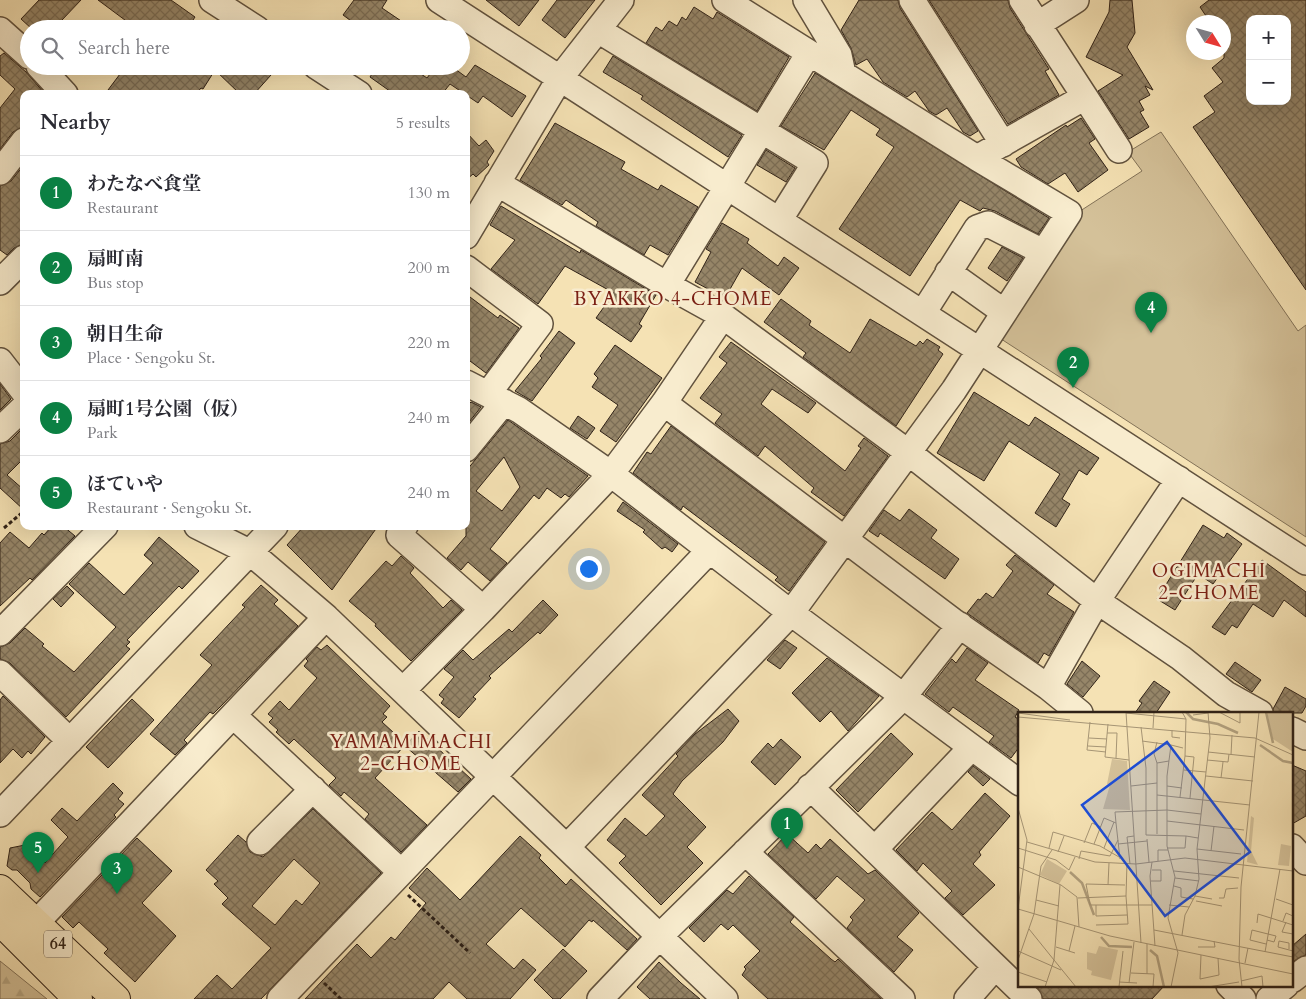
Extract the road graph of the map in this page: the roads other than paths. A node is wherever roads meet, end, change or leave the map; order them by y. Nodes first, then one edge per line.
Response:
1 (212, 0) edge
2 (439, 0) edge
3 (725, 0) edge
4 (806, 0) edge
5 (912, 0) edge
6 (1022, 0) edge
7 (1076, 0) edge
8 (614, 2) edge
9 (243, 20) edge
10 (1037, 25) junction
11 (0, 30) edge
12 (598, 30) junction
13 (20, 48) edge
14 (809, 53) junction
15 (843, 74) junction
16 (47, 75) edge
17 (328, 75) edge
18 (560, 78) junction
19 (59, 90) edge
20 (348, 90) edge
21 (1085, 96) junction
22 (763, 130) junction
23 (1003, 144) junction
24 (20, 146) edge
25 (1119, 150) dead end
26 (977, 158) junction
27 (0, 172) edge
28 (497, 183) junction
29 (728, 186) junction
30 (474, 205) edge
31 (780, 219) junction
32 (470, 220) edge
33 (1043, 252) junction
34 (20, 262) edge
35 (470, 271) edge
36 (948, 272) junction
37 (0, 282) edge
38 (667, 285) junction
39 (1004, 312) junction
40 (923, 313) junction
41 (723, 316) junction
42 (980, 350) junction
43 (0, 361) edge
44 (20, 387) edge
45 (486, 393) edge
46 (664, 403) junction
47 (20, 412) edge
48 (0, 430) edge
49 (470, 438) edge
50 (909, 453) junction
51 (611, 474) junction
52 (1180, 479) junction
53 (101, 530) edge
54 (205, 530) edge
55 (271, 530) edge
56 (402, 530) edge
57 (847, 540) junction
58 (709, 551) junction
59 (251, 553) junction
60 (1306, 562) edge
61 (1098, 600) junction
62 (483, 609) junction
63 (791, 613) junction
64 (326, 617) junction
65 (960, 625) junction
66 (0, 633) edge
67 (0, 673) edge
68 (1048, 687) junction
69 (403, 690) junction
70 (904, 696) junction
71 (1079, 712) edge
72 (1258, 712) edge
73 (234, 716) junction
74 (1294, 731) edge
75 (1306, 737) edge
76 (70, 741) junction
77 (971, 748) junction
78 (492, 775) junction
79 (1018, 782) edge
80 (810, 788) junction
81 (312, 789) junction
82 (0, 814) edge
83 (260, 842) dead end
84 (567, 846) junction
85 (875, 849) junction
86 (1294, 849) edge
87 (746, 852) junction
88 (1306, 862) edge
89 (397, 877) junction
90 (0, 889) edge
91 (0, 921) edge
92 (36, 923) junction
93 (659, 937) junction
94 (995, 968) junction
95 (1306, 969) edge
96 (1294, 978) edge
97 (1230, 986) edge
98 (1285, 986) edge
99 (78, 999) edge
100 (116, 999) edge
101 (280, 999) edge
102 (600, 999) edge
103 (725, 999) edge
104 (902, 999) edge
105 (967, 999) edge
106 (1029, 999) edge
107 (1243, 999) edge
108 (1270, 999) edge

1 - 9 street
2 - 18 street
3 - 14 street
4 - 15 street
5 - 23 street
6 - 10 street
7 - 10 street
8 - 12 street
10 - 21 street
11 - 13 street
12 - 18 street
12 - 22 street
14 - 15 street
14 - 22 street
15 - 26 street
16 - 19 street
17 - 20 street
18 - 28 street
18 - 29 street
21 - 23 street
21 - 25 street
22 - 29 street
22 - 31 street
23 - 26 street
24 - 27 street
26 - 33 street
28 - 30 street
28 - 38 street
29 - 31 street
29 - 38 street
30 - 32 street
31 - 40 street
33 - 36 street
33 - 39 street
34 - 37 street
35 - 45 street
36 - 39 street
36 - 40 street
38 - 41 street
39 - 42 street
40 - 42 street
41 - 46 street
41 - 50 street
42 - 50 street
42 - 52 street
43 - 44 street
45 - 49 street
45 - 51 street
46 - 51 street
46 - 57 street
47 - 48 street
50 - 57 street
50 - 61 street
51 - 58 street
51 - 62 street
52 - 60 street
52 - 61 street
53 - 66 street
54 - 59 street
55 - 59 street
56 - 62 street
57 - 63 street
57 - 65 street
58 - 63 street
58 - 78 street
59 - 64 street
59 - 76 street
61 - 68 street
61 - 72 street
62 - 69 street
63 - 70 street
63 - 84 street
64 - 69 street
64 - 73 street
65 - 68 street
65 - 70 street
67 - 76 street
68 - 71 street
69 - 78 street
70 - 77 street
70 - 80 street
73 - 81 street
73 - 92 street
74 - 75 street
76 - 82 street
77 - 79 street
77 - 85 street
78 - 84 street
78 - 89 street
80 - 85 street
80 - 87 street
81 - 83 street
81 - 89 street
84 - 93 street
85 - 94 street
86 - 88 street
87 - 93 street
87 - 104 street
89 - 101 street
90 - 92 main road, 64
91 - 99 main road, 64
92 - 100 main road, 64
93 - 102 street
93 - 103 street
94 - 105 street
94 - 106 street
95 - 96 street
97 - 107 street
98 - 108 street

